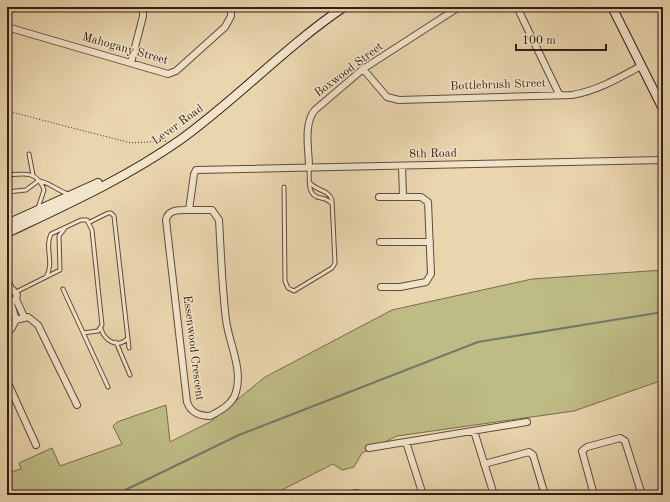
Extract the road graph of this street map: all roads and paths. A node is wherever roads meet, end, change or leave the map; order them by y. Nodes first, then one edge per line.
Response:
1 (143, 7) edge
2 (231, 7) edge
3 (338, 7) edge
4 (344, 7) edge
5 (459, 7) edge
6 (517, 7) edge
7 (612, 7) edge
8 (7, 27) edge
9 (131, 63) junction
10 (641, 66) junction
11 (363, 69) junction
12 (559, 94) junction
13 (663, 109) edge
14 (7, 111) edge
15 (175, 140) junction
16 (29, 154) dead end
17 (663, 160) edge
18 (402, 166) junction
19 (309, 167) junction
20 (7, 175) edge
21 (34, 175) junction
22 (38, 181) junction
23 (310, 183) junction
24 (284, 187) dead end
25 (7, 192) edge
26 (72, 194) junction
27 (403, 196) junction
28 (379, 197) dead end
29 (332, 204) junction
30 (37, 210) junction
31 (189, 210) junction
32 (90, 222) junction
33 (7, 224) edge
34 (67, 227) junction
35 (7, 233) edge
36 (380, 242) dead end
37 (430, 242) junction
38 (46, 276) junction
39 (7, 279) edge
40 (381, 287) dead end
41 (63, 289) dead end
42 (10, 294) edge
43 (24, 317) junction
44 (16, 320) junction
45 (101, 330) junction
46 (7, 331) edge
47 (83, 333) junction
48 (129, 337) junction
49 (116, 342) junction
50 (129, 348) dead end
51 (130, 375) dead end
52 (7, 381) edge
53 (108, 387) dead end
54 (77, 405) dead end
55 (527, 422) dead end
56 (474, 431) junction
57 (406, 442) junction
58 (36, 445) dead end
59 (369, 448) dead end
60 (484, 464) junction
61 (348, 495) edge
62 (361, 495) edge
63 (423, 495) edge
64 (494, 495) edge
65 (545, 495) edge
66 (594, 495) edge
67 (642, 495) edge

1 - 9 street
2 - 9 street, Mahogany Street
3 - 15 main road, Lever Road
4 - 35 main road, Lever Road
5 - 11 street, Boxwood Street
6 - 12 street
7 - 10 main road
8 - 9 street, Mahogany Street
10 - 12 street, Bottlebrush Street
10 - 13 main road
11 - 12 street, Bottlebrush Street
11 - 19 street, Boxwood Street
14 - 15 path
15 - 26 main road, Lever Road
16 - 21 lane
17 - 18 street, 8th Road
18 - 19 street, 8th Road
18 - 27 street
19 - 23 lane, Boxwood Street
19 - 31 street, 8th Road
20 - 21 lane
21 - 22 lane
22 - 25 lane
22 - 26 lane
22 - 30 lane
23 - 29 lane
23 - 29 lane, Boxwood Street
24 - 29 lane
26 - 30 main road, Lever Road
27 - 28 street
27 - 37 street
30 - 33 main road, Lever Road
31 - 31 street, Essenwood Crescent
32 - 34 lane
32 - 45 lane
32 - 48 lane
34 - 38 lane
34 - 38 lane
36 - 37 street
37 - 40 street
38 - 42 lane
39 - 42 street
41 - 47 lane
42 - 43 street
42 - 44 street
43 - 44 street
43 - 54 street
44 - 46 street
45 - 47 lane
45 - 49 lane
47 - 53 lane
48 - 49 lane
48 - 50 lane
49 - 51 lane
52 - 58 street
55 - 56 street
56 - 57 street
56 - 60 street
57 - 59 street
57 - 63 street
60 - 64 street
60 - 65 street
61 - 62 street
66 - 67 street

